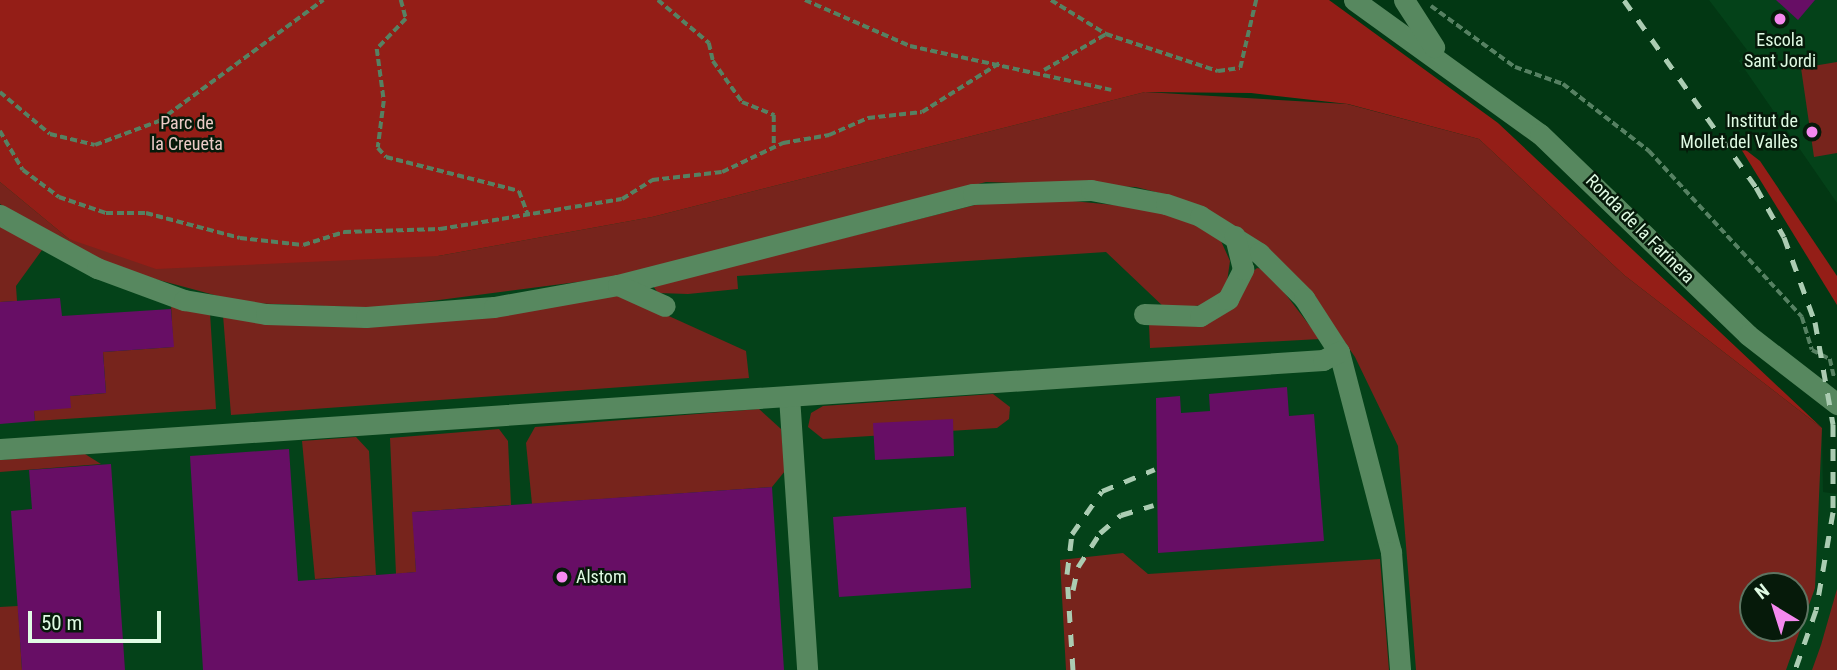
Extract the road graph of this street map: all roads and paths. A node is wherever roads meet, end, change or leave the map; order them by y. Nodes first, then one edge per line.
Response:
1 (323, 0) edge
2 (401, 0) edge
3 (658, 0) edge
4 (804, 0) edge
5 (1051, 0) edge
6 (1256, 0) edge
7 (1354, 0) edge
8 (1406, 3) edge
9 (1106, 34) junction
10 (1441, 58) junction
11 (1001, 62) junction
12 (1043, 71) junction
13 (1111, 90) dead end
14 (0, 92) edge
15 (0, 131) edge
16 (774, 147) junction
17 (0, 215) edge
18 (528, 215) junction
19 (1235, 236) junction
20 (618, 285) junction
21 (665, 306) dead end
22 (1144, 314) dead end
23 (1339, 352) junction
24 (1836, 395) edge
25 (789, 396) junction
26 (0, 449) edge
27 (807, 670) edge
28 (1400, 670) edge

1 - 14 path
2 - 18 path
3 - 16 path
4 - 11 path
5 - 9 path
6 - 9 path
7 - 10 street, Ronda de la Farinera
8 - 10 street, Ronda de la Farinera
8 - 24 path
9 - 12 path
10 - 24 street, Ronda de la Farinera
11 - 12 path
11 - 16 path
12 - 13 path
15 - 18 path
16 - 18 path
17 - 20 street
19 - 20 street
19 - 22 street
19 - 23 street
20 - 21 street
23 - 25 street
23 - 28 street
25 - 26 street
25 - 27 street

